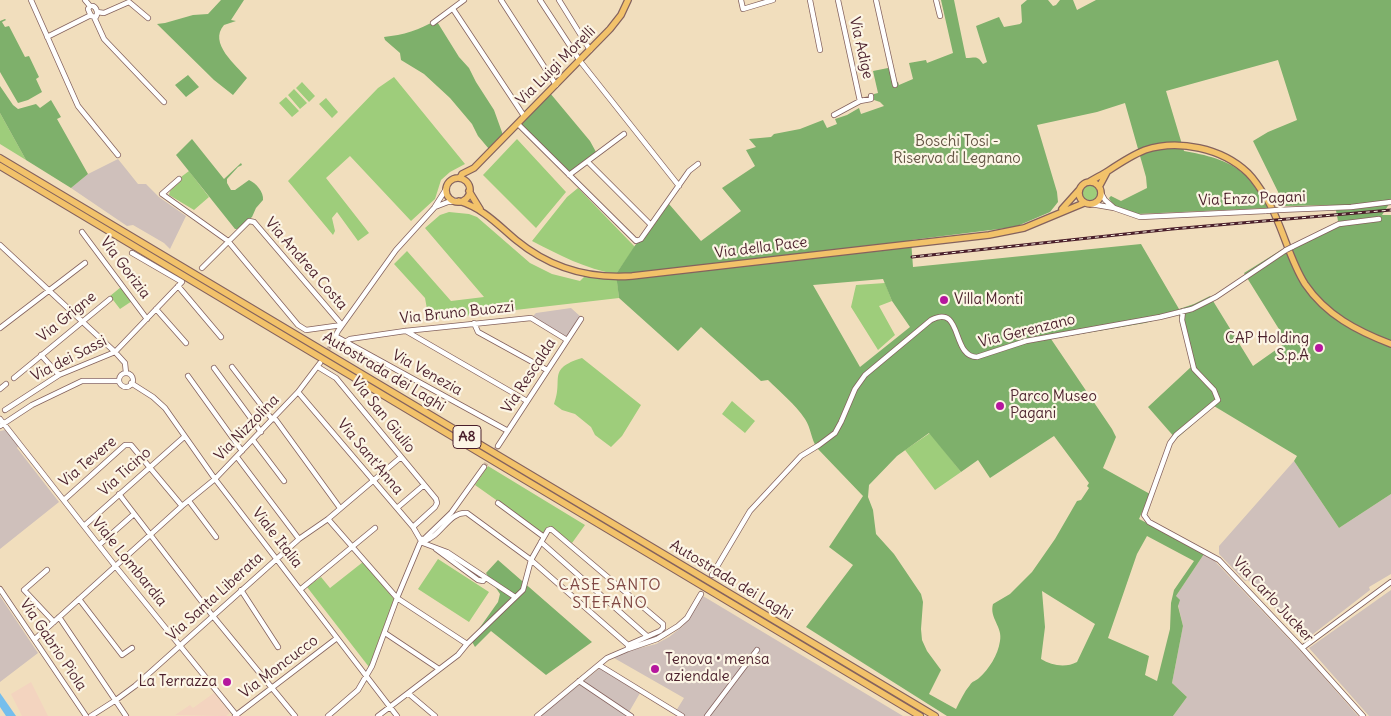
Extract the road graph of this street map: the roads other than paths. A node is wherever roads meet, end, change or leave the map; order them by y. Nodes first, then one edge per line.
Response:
1 (31, 0) edge
2 (85, 0) edge
3 (464, 0) edge
4 (501, 0) edge
5 (540, 0) edge
6 (559, 0) edge
7 (628, 0) edge
8 (741, 0) edge
9 (773, 0) edge
10 (810, 0) edge
11 (838, 0) edge
12 (876, 0) edge
13 (936, 0) edge
14 (90, 6) junction
15 (453, 9) junction
16 (97, 12) junction
17 (92, 16) junction
18 (940, 16) dead end
19 (148, 18) dead end
20 (433, 23) dead end
21 (47, 37) junction
22 (590, 50) junction
23 (820, 50) dead end
24 (580, 60) junction
25 (556, 84) junction
26 (895, 85) dead end
27 (871, 96) dead end
28 (164, 102) dead end
29 (860, 102) junction
30 (834, 115) dead end
31 (524, 116) junction
32 (518, 124) junction
33 (624, 134) dead end
34 (118, 155) dead end
35 (0, 158) edge
36 (588, 162) junction
37 (698, 164) dead end
38 (0, 166) edge
39 (474, 168) junction
40 (1107, 172) junction
41 (569, 175) junction
42 (460, 178) junction
43 (179, 180) dead end
44 (466, 182) junction
45 (1089, 182) junction
46 (679, 186) junction
47 (1099, 187) junction
48 (446, 188) junction
49 (1080, 189) junction
50 (469, 191) junction
51 (1101, 193) junction
52 (457, 201) junction
53 (1391, 202) edge
54 (1084, 203) junction
55 (1091, 204) junction
56 (434, 208) junction
57 (1114, 208) junction
58 (480, 209) junction
59 (1059, 212) junction
60 (1379, 219) dead end
61 (651, 225) junction
62 (82, 232) dead end
63 (228, 242) junction
64 (0, 245) edge
65 (1289, 248) junction
66 (132, 253) dead end
67 (85, 264) dead end
68 (202, 268) dead end
69 (180, 284) junction
70 (50, 291) junction
71 (110, 299) dead end
72 (156, 309) junction
73 (1183, 312) junction
74 (147, 318) junction
75 (581, 319) dead end
76 (82, 321) junction
77 (474, 323) junction
78 (342, 325) junction
79 (0, 328) edge
80 (404, 331) junction
81 (335, 336) junction
82 (221, 338) dead end
83 (567, 340) junction
84 (345, 342) junction
85 (186, 343) dead end
86 (1391, 344) edge
87 (331, 345) tunnel mouth
88 (115, 352) junction
89 (41, 355) junction
90 (319, 365) joint
91 (232, 366) dead end
92 (214, 368) dead end
93 (547, 370) junction
94 (126, 373) junction
95 (59, 375) junction
96 (188, 376) dead end
97 (14, 378) dead end
98 (119, 381) junction
99 (132, 383) junction
100 (6, 384) dead end
101 (0, 389) edge
102 (298, 392) junction
103 (527, 401) junction
104 (5, 410) dead end
105 (273, 419) junction
106 (1, 423) edge
107 (261, 432) junction
108 (508, 432) junction
109 (184, 436) junction
110 (253, 440) junction
111 (498, 446) tunnel mouth
112 (242, 451) junction
113 (237, 457) junction
114 (401, 457) junction
115 (148, 467) junction
116 (484, 467) tunnel mouth
117 (216, 479) junction
118 (373, 480) junction
119 (284, 481) dead end
120 (424, 485) junction
121 (119, 494) junction
122 (64, 500) junction
123 (189, 501) junction
124 (498, 503) dead end
125 (182, 506) junction
126 (340, 508) junction
127 (397, 508) junction
128 (134, 514) junction
129 (328, 518) junction
130 (84, 526) junction
131 (413, 527) junction
132 (375, 528) dead end
133 (151, 536) junction
134 (216, 537) dead end
135 (544, 537) junction
136 (299, 539) junction
137 (422, 541) junction
138 (541, 542) junction
139 (99, 545) junction
140 (352, 546) junction
141 (277, 559) junction
142 (531, 560) junction
143 (116, 567) junction
144 (47, 570) dead end
145 (712, 574) dead end
146 (1391, 582) edge
147 (0, 589) edge
148 (301, 589) junction
149 (241, 590) junction
150 (701, 594) dead end
151 (515, 597) junction
152 (397, 598) junction
153 (79, 599) junction
154 (212, 615) junction
155 (59, 617) junction
156 (54, 622) junction
157 (385, 633) junction
158 (647, 636) junction
159 (337, 638) junction
160 (35, 639) junction
161 (467, 644) junction
162 (180, 645) junction
163 (628, 647) junction
164 (132, 648) dead end
165 (278, 648) dead end
166 (1302, 648) junction
167 (757, 650) dead end
168 (599, 665) junction
169 (439, 669) junction
170 (366, 677) junction
171 (580, 681) junction
172 (272, 688) junction
173 (409, 694) junction
174 (116, 700) junction
175 (390, 707) junction
176 (86, 716) edge
177 (91, 716) edge
178 (126, 716) edge
179 (237, 716) edge
180 (295, 716) edge
181 (328, 716) edge
182 (378, 716) edge
183 (397, 716) edge
184 (435, 716) edge
185 (537, 716) edge
186 (631, 716) edge
187 (682, 716) edge
188 (707, 716) edge
189 (920, 716) edge
190 (935, 716) edge
191 (1363, 716) edge

1 - 21 street
2 - 14 street
3 - 15 street
4 - 25 street
5 - 24 street
6 - 22 street
7 - 22 main road, Via Luigi Morelli
8 - 9 street
10 - 23 street
11 - 29 street, Via Adige
12 - 26 street
13 - 18 street
14 - 16 street
14 - 17 street
15 - 20 street
15 - 31 street
16 - 17 street
16 - 19 street
17 - 21 street
17 - 28 street
21 - 34 street
22 - 24 main road, Via Luigi Morelli
24 - 25 main road, Via Luigi Morelli
24 - 46 street
25 - 31 main road, Via Luigi Morelli
27 - 29 street
29 - 30 street
31 - 32 main road, Via Luigi Morelli
32 - 39 main road, Via Luigi Morelli
32 - 41 street
33 - 36 street
35 - 190 highway, Autostrada dei Laghi / A8
36 - 41 street
36 - 61 street
37 - 46 street
38 - 189 highway, Autostrada dei Laghi / A8
39 - 42 main road
39 - 44 main road
40 - 45 main road
40 - 47 main road
40 - 65 main road
41 - 61 street
42 - 44 main road
42 - 48 main road
43 - 63 street
44 - 50 main road
45 - 47 main road
45 - 49 main road
46 - 61 street
47 - 51 main road
48 - 52 main road
48 - 56 street
49 - 54 main road
49 - 59 main road, Via della Pace
50 - 52 main road
50 - 58 main road, Via della Pace
51 - 55 main road
51 - 57 street, Via Enzo Pagani
52 - 56 street
52 - 58 main road, Via della Pace
53 - 57 street, Via Enzo Pagani, bridge
54 - 55 main road
54 - 59 main road, Via della Pace
55 - 57 street, Via Enzo Pagani
56 - 78 street
58 - 59 main road, Via della Pace
60 - 65 street, Via Gerenzano
62 - 74 street, Via Gorizia
63 - 68 street
63 - 78 street
63 - 78 street, Via Andrea Costa
64 - 70 street, Viale Italia
65 - 73 street, Via Gerenzano
65 - 86 main road
66 - 69 street
67 - 70 street
69 - 72 street, Via dei Sassi
69 - 82 street
70 - 76 street, Viale Italia
70 - 79 street
71 - 76 street, Via Grigne
72 - 74 street, Via dei Sassi
72 - 85 street
73 - 145 street, Via Gerenzano
73 - 166 street, Via Carlo Jucker
74 - 88 street, Via dei Sassi
75 - 83 street, Via Rescalda
76 - 88 street, Viale Italia
76 - 89 street, Via Grigne
77 - 80 street, Via Bruno Buozzi
77 - 83 street, Via Bruno Buozzi
77 - 93 street
78 - 81 street
80 - 84 street, Via Bruno Buozzi
80 - 103 street
81 - 84 street, Via Venezia
81 - 87 street
83 - 93 street, Via Rescalda
84 - 108 street, Via Venezia
88 - 94 street, Viale Italia
88 - 95 street, Via dei Sassi
89 - 95 street, Via Grigne
89 - 97 street, Via Grigne
90 - 102 street, Via Nizzolina
90 - 114 street, Via San Giulio
91 - 105 street
92 - 107 street
93 - 103 street, Via Rescalda
94 - 98 street
94 - 99 street, Viale Italia
95 - 104 street, Via dei Sassi
96 - 112 street
98 - 99 street, Viale Italia
98 - 106 street
99 - 109 street, Viale Italia
100 - 101 street
102 - 105 street, Via Nizzolina
102 - 118 street, Via Sant'Anna
103 - 108 street, Via Rescalda
105 - 107 street, Via Nizzolina
105 - 126 street
106 - 122 street, Viale Lombardia
107 - 110 street, Via Nizzolina
108 - 111 street, Via Rescalda
109 - 115 street, Via Ticino
109 - 117 street, Viale Italia
110 - 112 street, Via Nizzolina
110 - 119 street
112 - 113 street, Via Nizzolina
113 - 117 street, Via Nizzolina
113 - 136 street
114 - 118 street, Via Santa Liberata
114 - 120 street, Via San Giulio
115 - 121 street, Via Ticino
115 - 122 street, Via Tevere
115 - 125 street
116 - 137 street
117 - 123 street, Via Nizzolina
117 - 141 street, Viale Italia
118 - 126 street, Via Santa Liberata
118 - 127 street, Via Sant'Anna
120 - 127 street
120 - 131 street, Via San Giulio
121 - 128 street
121 - 130 street, Via Ticino
122 - 130 street, Viale Lombardia
123 - 125 street, Via Nizzolina
123 - 134 street
124 - 135 street
125 - 133 street, Via Nizzolina
126 - 129 street, Via Santa Liberata
127 - 131 street, Via Sant'Anna
128 - 133 street
128 - 139 street
129 - 136 street, Via Santa Liberata
129 - 140 street
130 - 139 street, Viale Lombardia
131 - 137 street, Via Sant'Anna
132 - 140 street
133 - 143 street, Via Nizzolina
133 - 154 street
135 - 138 street
135 - 158 street
136 - 141 street, Via Santa Liberata
137 - 142 street
137 - 151 street
137 - 152 street
138 - 142 street
138 - 158 street
139 - 143 street, Viale Lombardia
140 - 148 street
140 - 152 street
141 - 148 street, Viale Italia
141 - 149 street, Via Santa Liberata
142 - 151 street
142 - 163 street
143 - 153 street, Via Nizzolina
143 - 162 street, Viale Lombardia
144 - 156 street
146 - 166 street
147 - 160 street, Via Gabrio Piola
148 - 159 street, Viale Italia
149 - 154 street, Via Santa Liberata
149 - 165 street
150 - 163 street
151 - 161 street
152 - 157 street
152 - 161 street
153 - 155 street, Via Nizzolina
153 - 164 street
154 - 162 street, Via Santa Liberata
154 - 172 street
155 - 156 street, Via Nizzolina
155 - 174 street
156 - 160 street, Via Nizzolina
157 - 169 street
157 - 170 street
158 - 163 street
159 - 170 street, Viale Italia
159 - 172 street, Via Moncucco
160 - 176 street, Via Gabrio Piola
161 - 169 street
162 - 174 street, Via Santa Liberata
162 - 179 street, Viale Lombardia
163 - 168 street
166 - 191 street, Via Carlo Jucker
167 - 188 street
168 - 171 street
168 - 187 street
169 - 173 street
170 - 175 street, Viale Italia
170 - 181 street
171 - 185 street
171 - 186 street
172 - 179 street, Via Moncucco
172 - 180 street
173 - 175 street
173 - 184 street
174 - 177 street, Via Santa Liberata
174 - 178 street
175 - 182 street
175 - 183 street, Viale Italia

